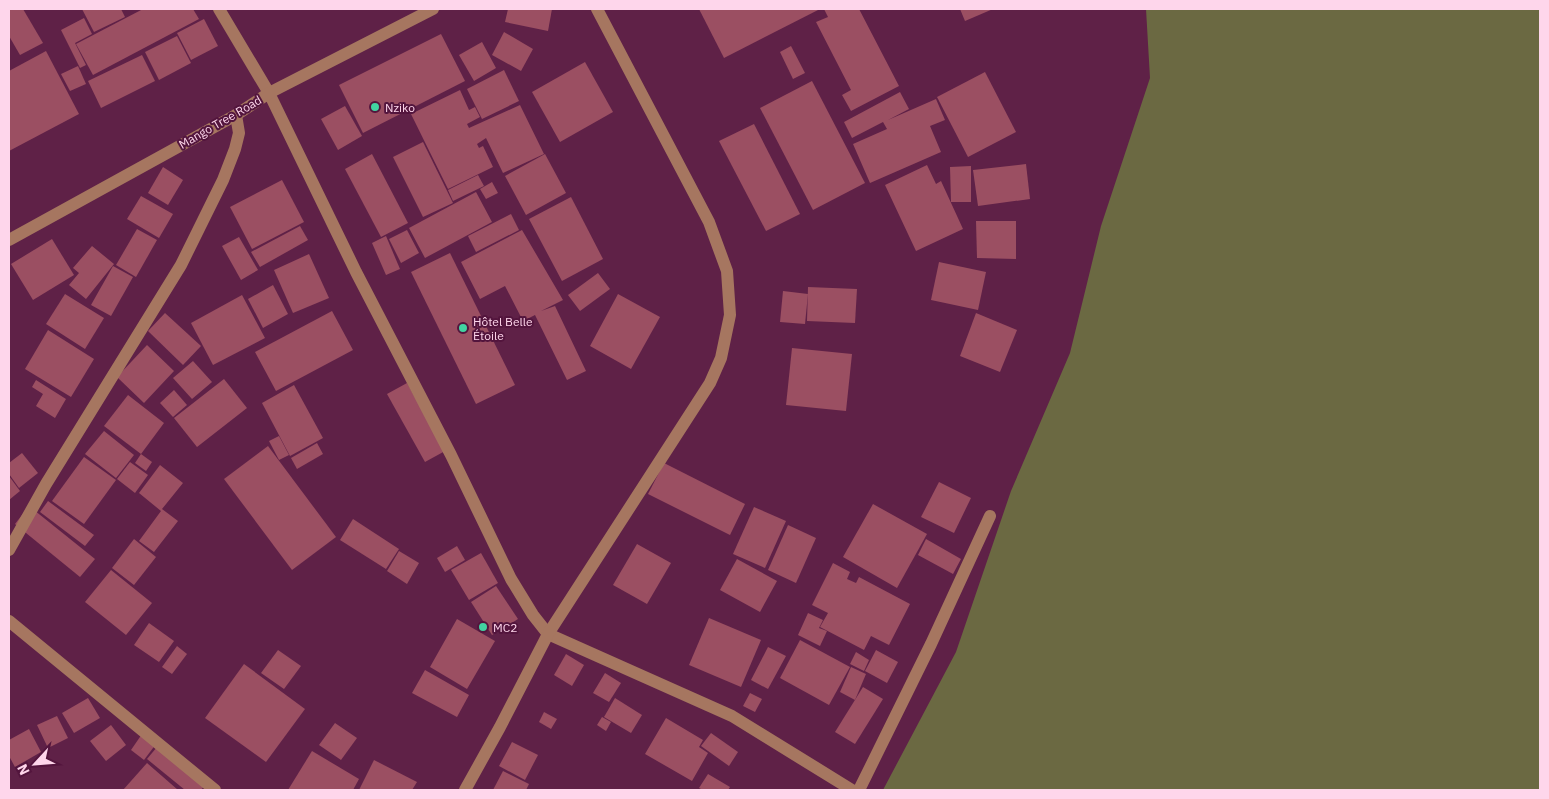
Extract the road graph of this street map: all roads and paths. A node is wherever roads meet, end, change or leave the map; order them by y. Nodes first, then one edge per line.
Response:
1 (219, 9) edge
2 (433, 9) edge
3 (598, 9) edge
4 (269, 93) junction
5 (236, 115) junction
6 (9, 240) edge
7 (990, 516) dead end
8 (9, 550) edge
9 (9, 621) edge
10 (548, 634) junction
11 (215, 790) edge
12 (465, 790) edge
13 (852, 790) edge
14 (859, 790) edge

1 - 4 street
2 - 4 street, Mango Tree Road
3 - 10 street
4 - 5 street, Mango Tree Road
4 - 10 street
5 - 6 street, Mango Tree Road
5 - 8 street
7 - 14 street
9 - 11 street
10 - 12 street
10 - 13 street

